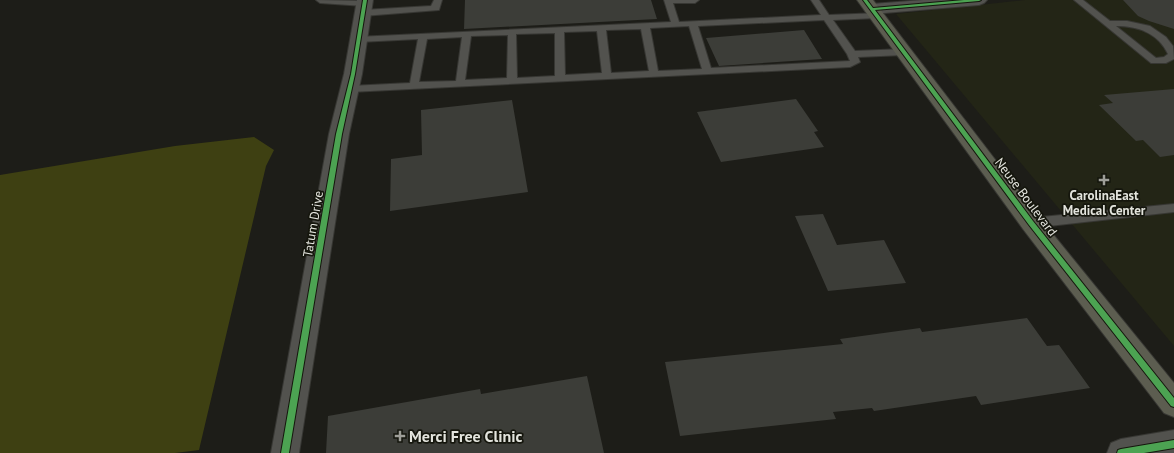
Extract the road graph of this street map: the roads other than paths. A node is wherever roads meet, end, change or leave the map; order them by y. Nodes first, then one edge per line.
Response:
1 (320, 0) edge
2 (407, 0) edge
3 (438, 0) edge
4 (695, 0) edge
5 (815, 0) edge
6 (979, 0) edge
7 (1078, 0) edge
8 (668, 1) edge
9 (364, 5) edge
10 (872, 8) edge
11 (405, 11) junction
12 (828, 19) junction
13 (693, 24) junction
14 (1107, 24) junction
15 (676, 25) junction
16 (645, 26) junction
17 (601, 28) junction
18 (559, 30) junction
19 (512, 32) junction
20 (467, 34) junction
21 (423, 36) junction
22 (358, 38) junction
23 (904, 52) junction
24 (852, 54) junction
25 (707, 71) junction
26 (654, 74) junction
27 (607, 76) junction
28 (560, 78) junction
29 (512, 81) junction
30 (460, 84) junction
31 (414, 86) junction
32 (350, 89) junction
33 (1174, 208) edge
34 (1031, 223) junction
35 (1174, 404) edge
36 (1174, 444) edge
37 (285, 453) edge
38 (1121, 453) edge

1 - 9 lane
2 - 11 lane
3 - 11 lane
4 - 8 lane
5 - 12 lane
6 - 10 street
7 - 14 lane
8 - 15 lane
9 - 11 lane
9 - 22 street, Tatum Drive
10 - 12 lane
10 - 23 main road, Neuse Boulevard
12 - 13 lane
12 - 24 lane
13 - 15 lane
13 - 25 lane
14 - 14 lane
15 - 16 lane
16 - 17 lane
16 - 26 lane
17 - 18 lane
17 - 27 lane
18 - 19 lane
18 - 28 lane
19 - 20 lane
19 - 29 lane
20 - 21 lane
20 - 30 lane
21 - 22 lane
21 - 31 lane
22 - 32 street, Tatum Drive
23 - 24 lane
23 - 34 main road, Neuse Boulevard
24 - 25 lane
25 - 26 lane
26 - 27 lane
27 - 28 lane
28 - 29 lane
29 - 30 lane
30 - 31 lane
31 - 32 lane
32 - 37 street, Tatum Drive
33 - 34 lane
34 - 35 main road, Neuse Boulevard
36 - 38 street

